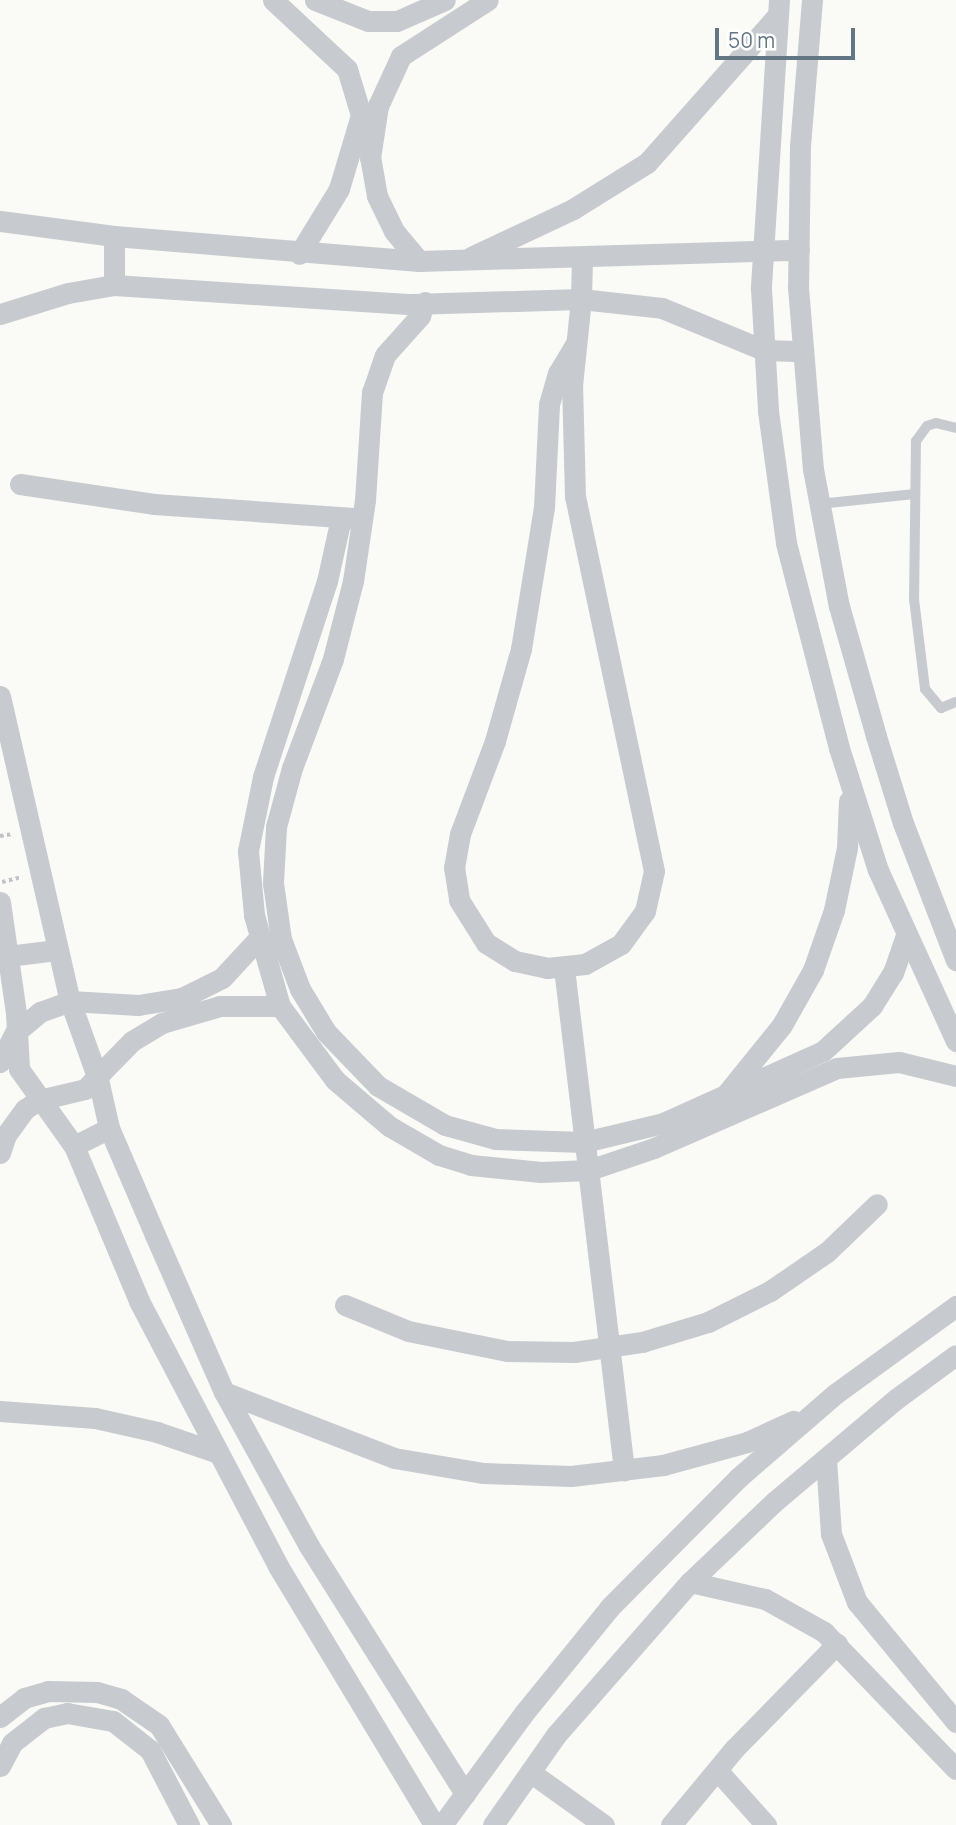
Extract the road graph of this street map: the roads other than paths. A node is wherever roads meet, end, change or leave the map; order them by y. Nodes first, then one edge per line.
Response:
1 (273, 0) edge
2 (315, 0) edge
3 (445, 0) edge
4 (488, 0) edge
5 (812, 0) edge
6 (778, 8) edge
7 (397, 20) junction
8 (401, 57) junction
9 (0, 221) edge
10 (114, 236) junction
11 (761, 248) junction
12 (799, 250) junction
13 (299, 254) junction
14 (582, 257) junction
15 (464, 260) junction
16 (419, 261) junction
17 (114, 285) junction
18 (581, 299) junction
19 (425, 302) junction
20 (0, 314) edge
21 (575, 345) junction
22 (764, 350) junction
23 (802, 351) junction
24 (956, 428) edge
25 (20, 484) dead end
26 (914, 494) junction
27 (819, 503) junction
28 (352, 518) junction
29 (0, 696) edge
30 (956, 702) edge
31 (849, 785) junction
32 (0, 902) edge
33 (906, 936) junction
34 (259, 939) junction
35 (57, 950) junction
36 (4, 953) edge
37 (956, 960) edge
38 (565, 968) junction
39 (70, 1001) junction
40 (280, 1006) junction
41 (15, 1033) junction
42 (956, 1041) edge
43 (0, 1062) edge
44 (956, 1076) edge
45 (98, 1079) junction
46 (722, 1099) junction
47 (39, 1100) junction
48 (109, 1128) junction
49 (584, 1142) junction
50 (74, 1146) junction
51 (0, 1153) edge
52 (589, 1170) junction
53 (877, 1204) dead end
54 (345, 1305) dead end
55 (956, 1306) edge
56 (608, 1348) junction
57 (956, 1355) edge
58 (225, 1392) junction
59 (0, 1411) edge
60 (814, 1412) junction
61 (218, 1453) junction
62 (826, 1459) junction
63 (624, 1470) junction
64 (690, 1582) junction
65 (837, 1644) junction
66 (0, 1717) edge
67 (956, 1722) edge
68 (0, 1766) edge
69 (956, 1769) edge
70 (717, 1770) junction
71 (530, 1772) junction
72 (464, 1794) junction
73 (187, 1823) edge
74 (221, 1825) edge
75 (434, 1825) edge
76 (443, 1825) edge
77 (493, 1825) edge
78 (604, 1825) edge
79 (671, 1825) edge
80 (766, 1825) edge

1 - 13 street
2 - 7 street
3 - 7 street
4 - 8 street
5 - 12 street
6 - 11 street
6 - 15 street
7 - 8 street
8 - 16 street
9 - 10 street
10 - 13 street
10 - 17 street
11 - 12 street
11 - 14 street
11 - 22 street
12 - 23 street
13 - 16 street
14 - 15 street
14 - 18 street
15 - 16 street
17 - 19 street
17 - 20 street
18 - 19 street
18 - 21 street
18 - 22 street
19 - 28 street
21 - 38 street
21 - 38 street
22 - 23 street
22 - 31 street
23 - 27 street
24 - 26 lane
25 - 28 street
26 - 27 lane
26 - 30 lane
27 - 37 street
28 - 34 street
28 - 49 street
29 - 35 street
31 - 33 street
31 - 46 street
32 - 36 street
33 - 42 street
33 - 46 street
34 - 39 street
34 - 40 street
35 - 36 street
35 - 39 street
36 - 41 street
38 - 49 street
39 - 41 street
39 - 45 street
40 - 45 street
40 - 52 street
41 - 43 street
41 - 47 street
44 - 52 street
45 - 47 street
45 - 48 street
46 - 49 street
47 - 50 street
47 - 51 street
48 - 50 street
48 - 58 street
49 - 52 street
50 - 61 street
52 - 56 street
53 - 56 street
54 - 56 street
55 - 60 street
56 - 63 street
57 - 62 street
58 - 63 street
58 - 72 street
59 - 61 street
60 - 63 street
60 - 72 street
61 - 75 street
62 - 64 street
62 - 67 street
64 - 65 street
64 - 71 street
65 - 69 street
65 - 70 street
66 - 74 street
68 - 73 street
70 - 79 street
70 - 80 street
71 - 77 street
71 - 78 street
72 - 76 street

